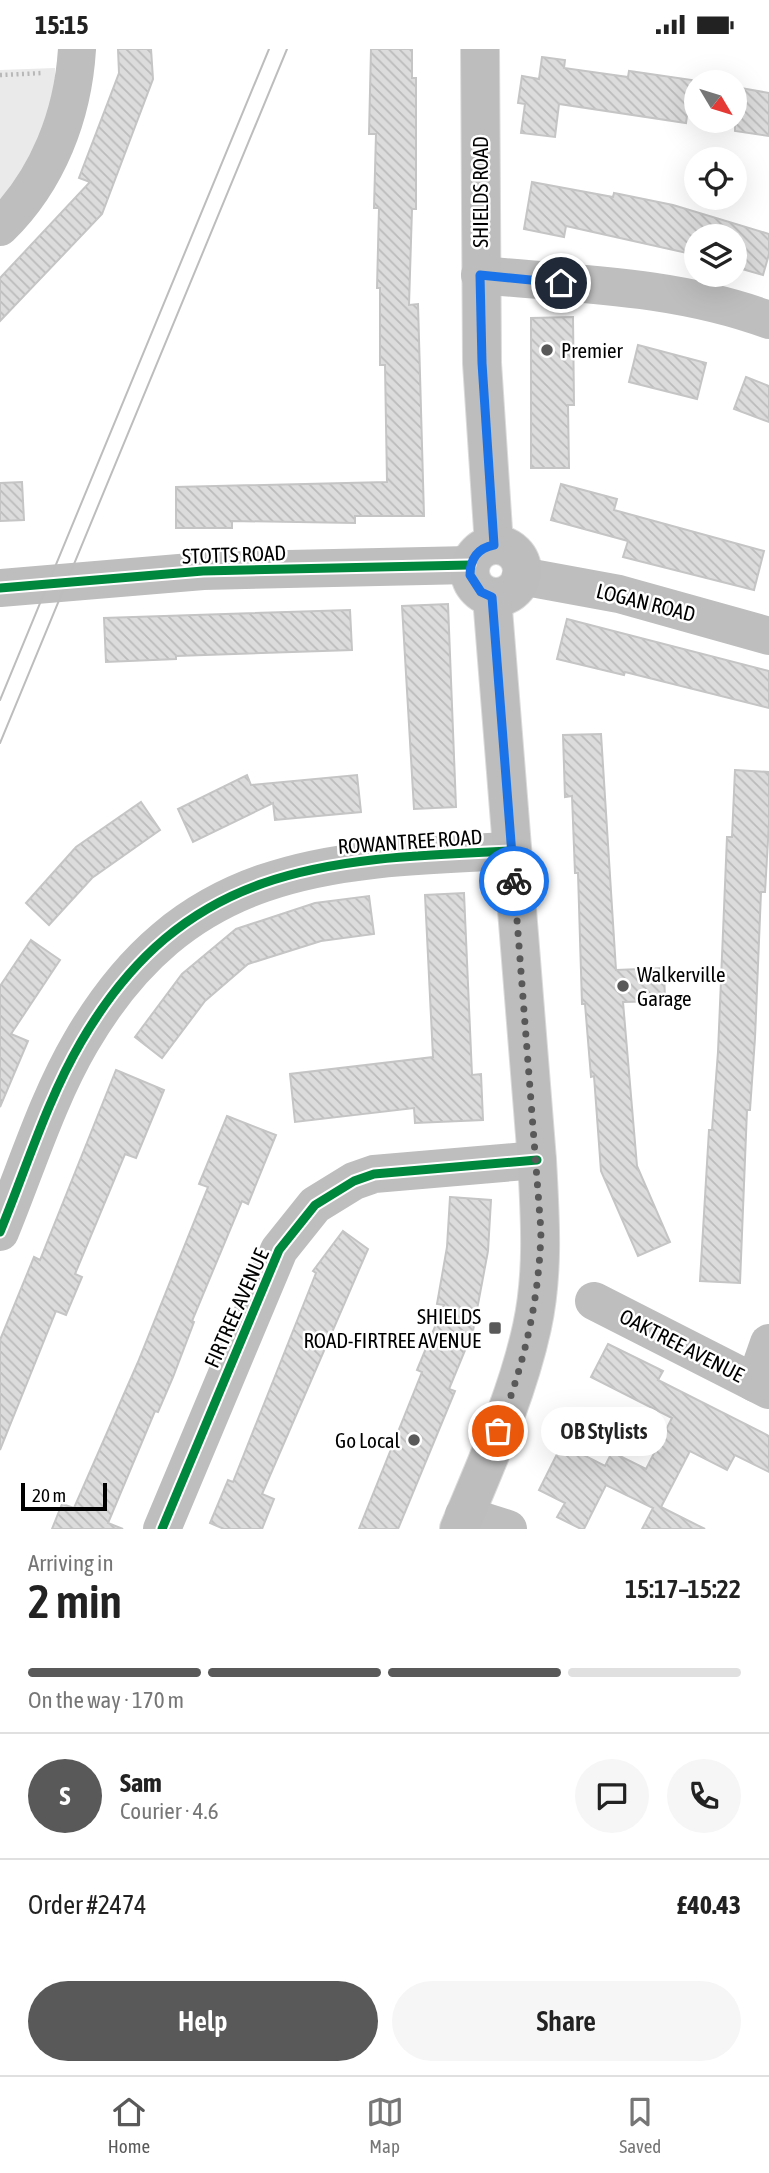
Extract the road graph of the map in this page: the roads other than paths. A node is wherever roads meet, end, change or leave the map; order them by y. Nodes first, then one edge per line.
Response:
1 (77, 49) edge
2 (480, 49) edge
3 (0, 227) edge
4 (480, 275) junction
5 (769, 320) edge
6 (482, 555) junction
7 (0, 587) edge
8 (507, 587) junction
9 (769, 636) edge
10 (511, 851) junction
11 (537, 1160) junction
12 (0, 1232) edge
13 (594, 1301) dead end
14 (769, 1343) edge
15 (762, 1386) edge
16 (461, 1522) edge
17 (162, 1529) edge
18 (508, 1529) edge

1 - 3 street
2 - 4 main road, SHIELDS ROAD
4 - 5 street
4 - 6 main road, SHIELDS ROAD
6 - 7 street, STOTTS ROAD
6 - 8 main road
8 - 9 street, LOGAN ROAD
8 - 10 main road
10 - 11 main road
10 - 12 street, ROWANTREE ROAD
11 - 16 main road
11 - 17 street, FIRTREE AVENUE
13 - 15 street, OAKTREE AVENUE
14 - 15 street
16 - 18 street

